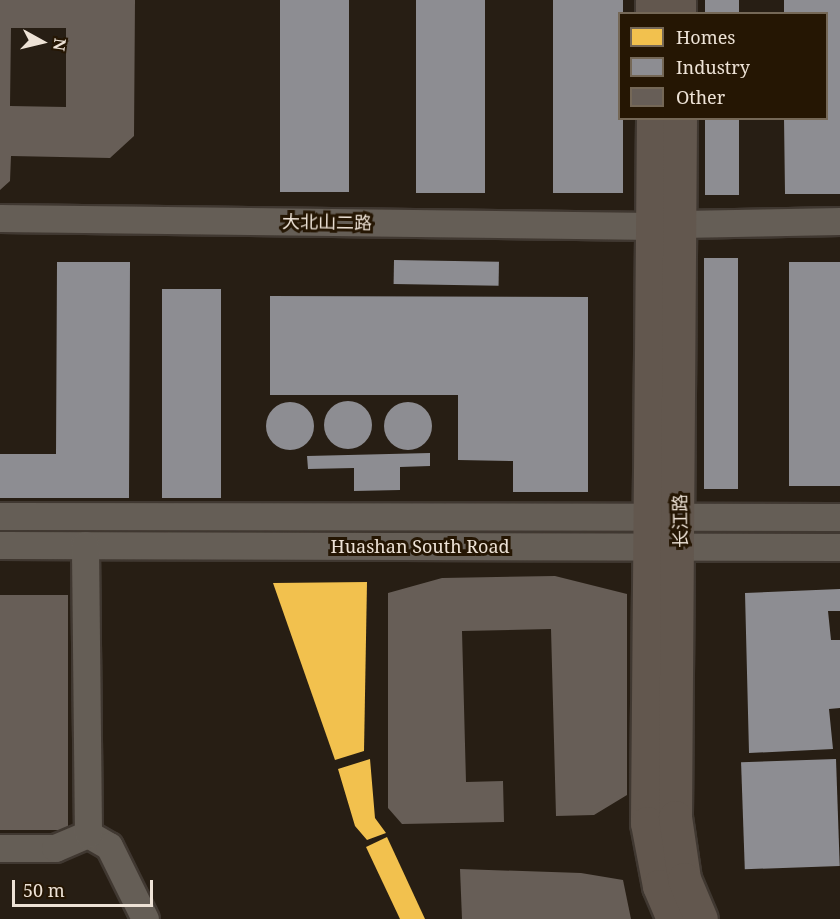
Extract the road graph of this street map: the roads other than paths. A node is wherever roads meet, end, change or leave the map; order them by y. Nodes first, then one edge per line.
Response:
1 (653, 120) edge
2 (680, 120) edge
3 (0, 218) edge
4 (840, 221) edge
5 (668, 225) junction
6 (0, 516) edge
7 (840, 517) edge
8 (665, 532) junction
9 (0, 545) edge
10 (85, 545) junction
11 (840, 547) edge
12 (88, 834) junction
13 (0, 848) edge
14 (145, 919) edge
15 (673, 919) edge
16 (701, 919) edge

1 - 5 main road, 长江路
2 - 5 main road, 长江路
3 - 5 street, 大北山二路
4 - 5 street, 大北山二路
5 - 8 main road, 长江路
6 - 8 street, Huashan South Road
7 - 8 street, Huashan South Road
8 - 10 street, Huashan South Road
8 - 11 street, Huashan South Road
8 - 15 main road, 长江路
8 - 16 main road, 长江路
9 - 10 street, Huashan South Road
10 - 12 street
12 - 13 street
12 - 14 street

